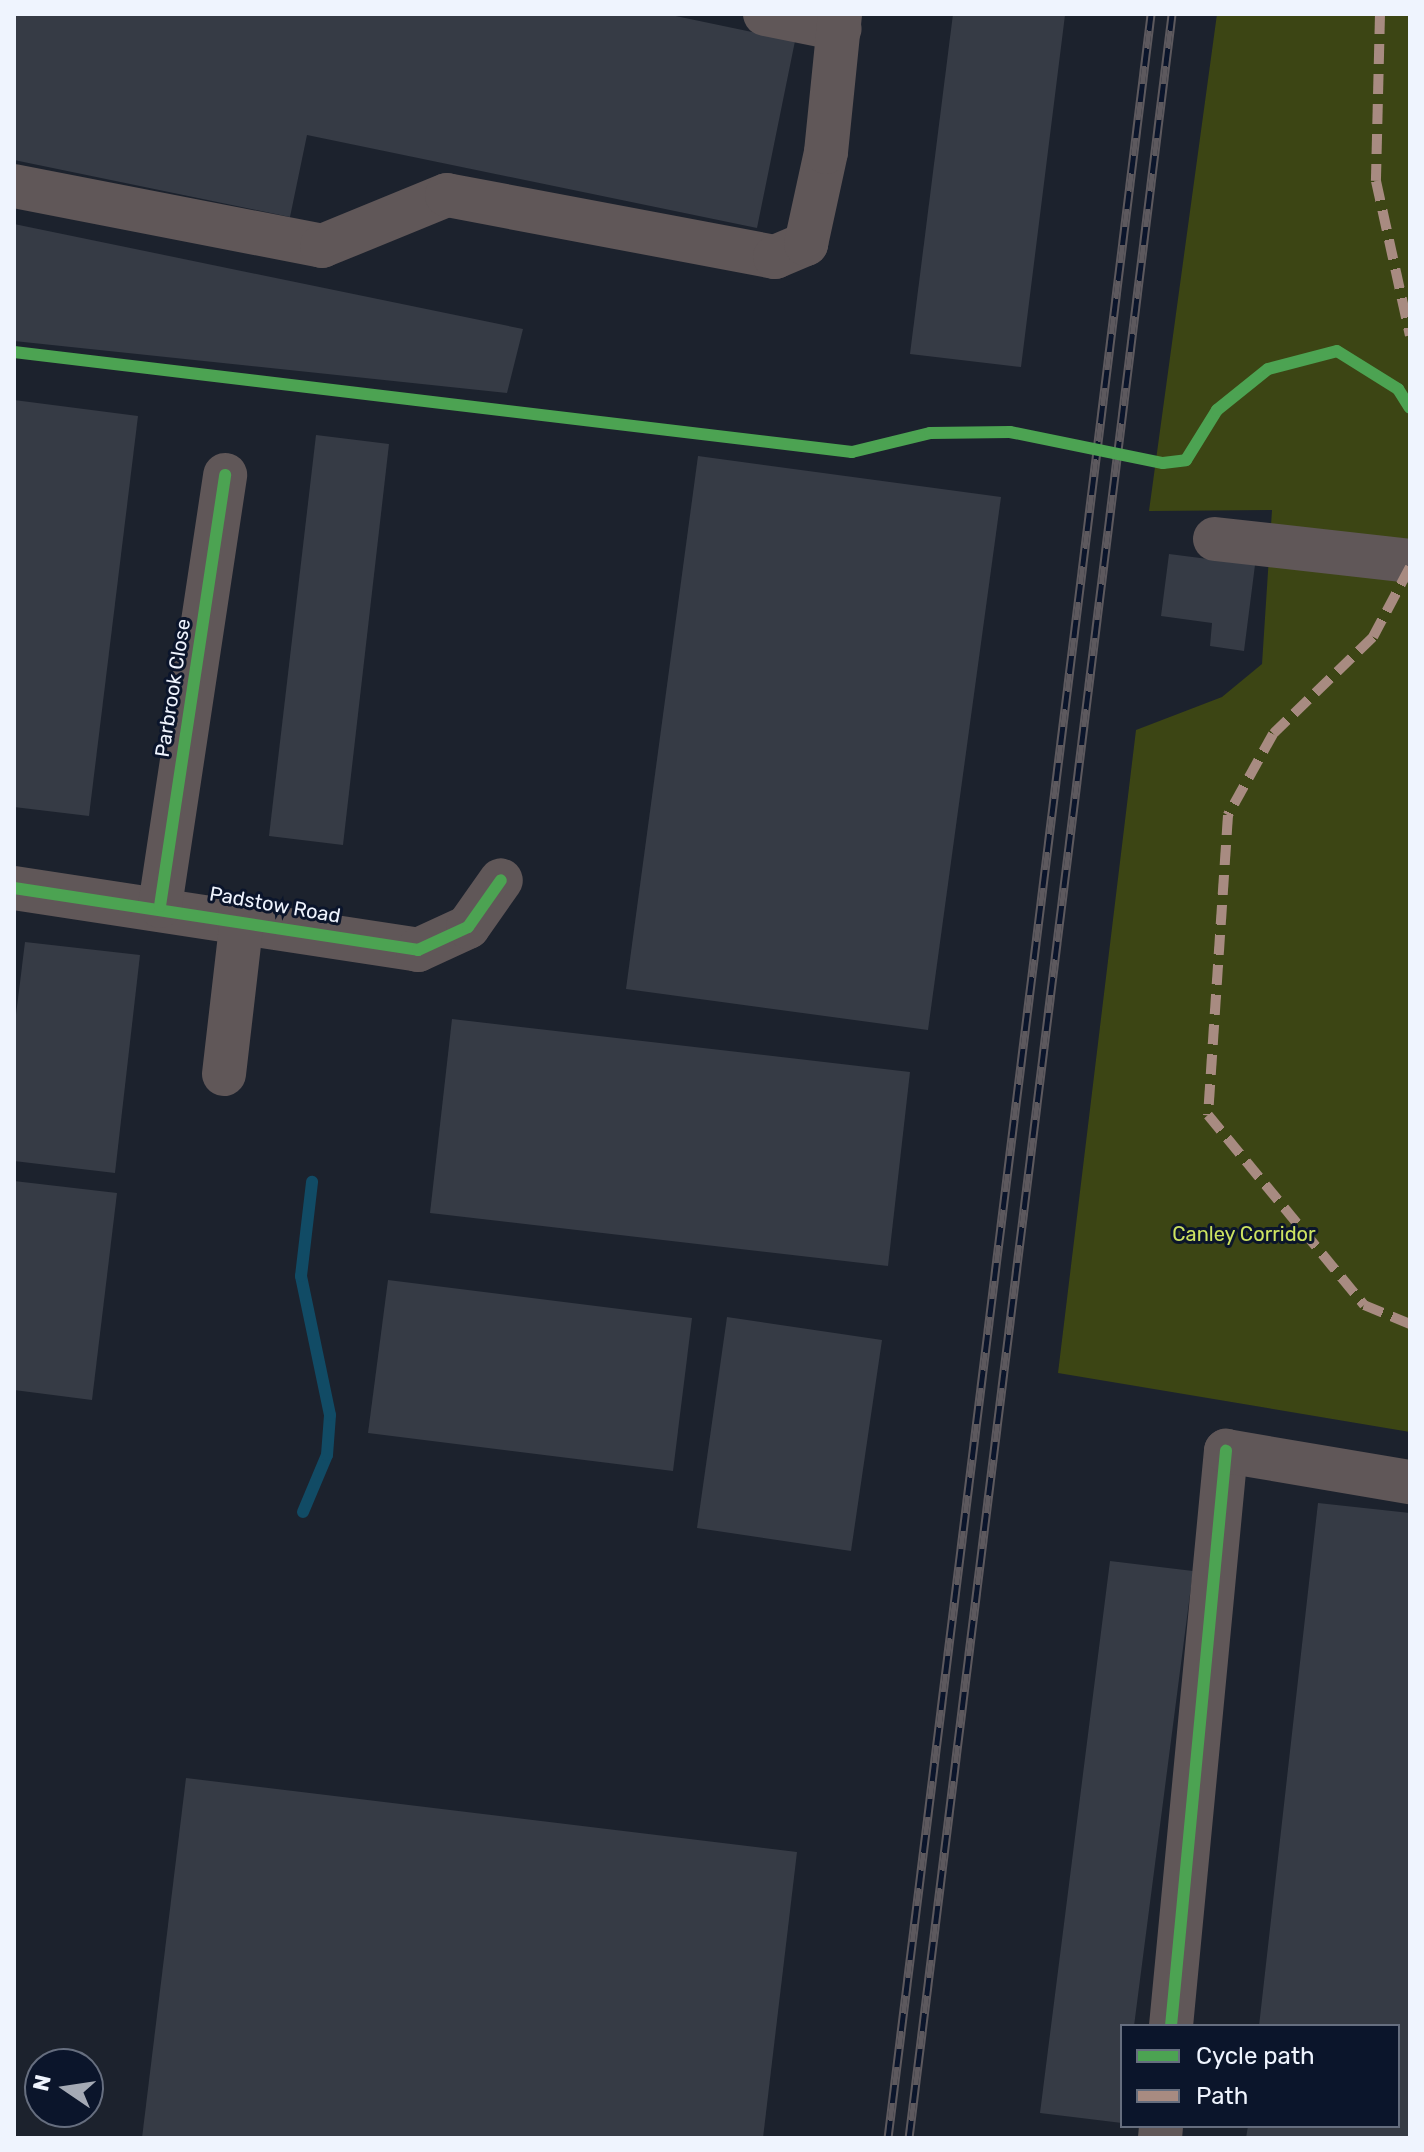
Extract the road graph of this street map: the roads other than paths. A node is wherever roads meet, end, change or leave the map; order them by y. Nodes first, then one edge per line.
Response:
1 (765, 14) edge
2 (840, 21) edge
3 (14, 186) edge
4 (225, 475) dead end
5 (1215, 539) dead end
6 (1410, 561) edge
7 (501, 880) dead end
8 (14, 888) edge
9 (160, 906) junction
10 (242, 918) junction
11 (224, 1074) dead end
12 (1410, 1482) edge
13 (1171, 2024) edge

1 - 2 street
2 - 3 street
4 - 9 street, Parbrook Close
5 - 6 street
7 - 10 street, Padstow Road
8 - 9 street, Padstow Road
9 - 10 street, Padstow Road
10 - 11 street, Padstow Road
12 - 13 street

